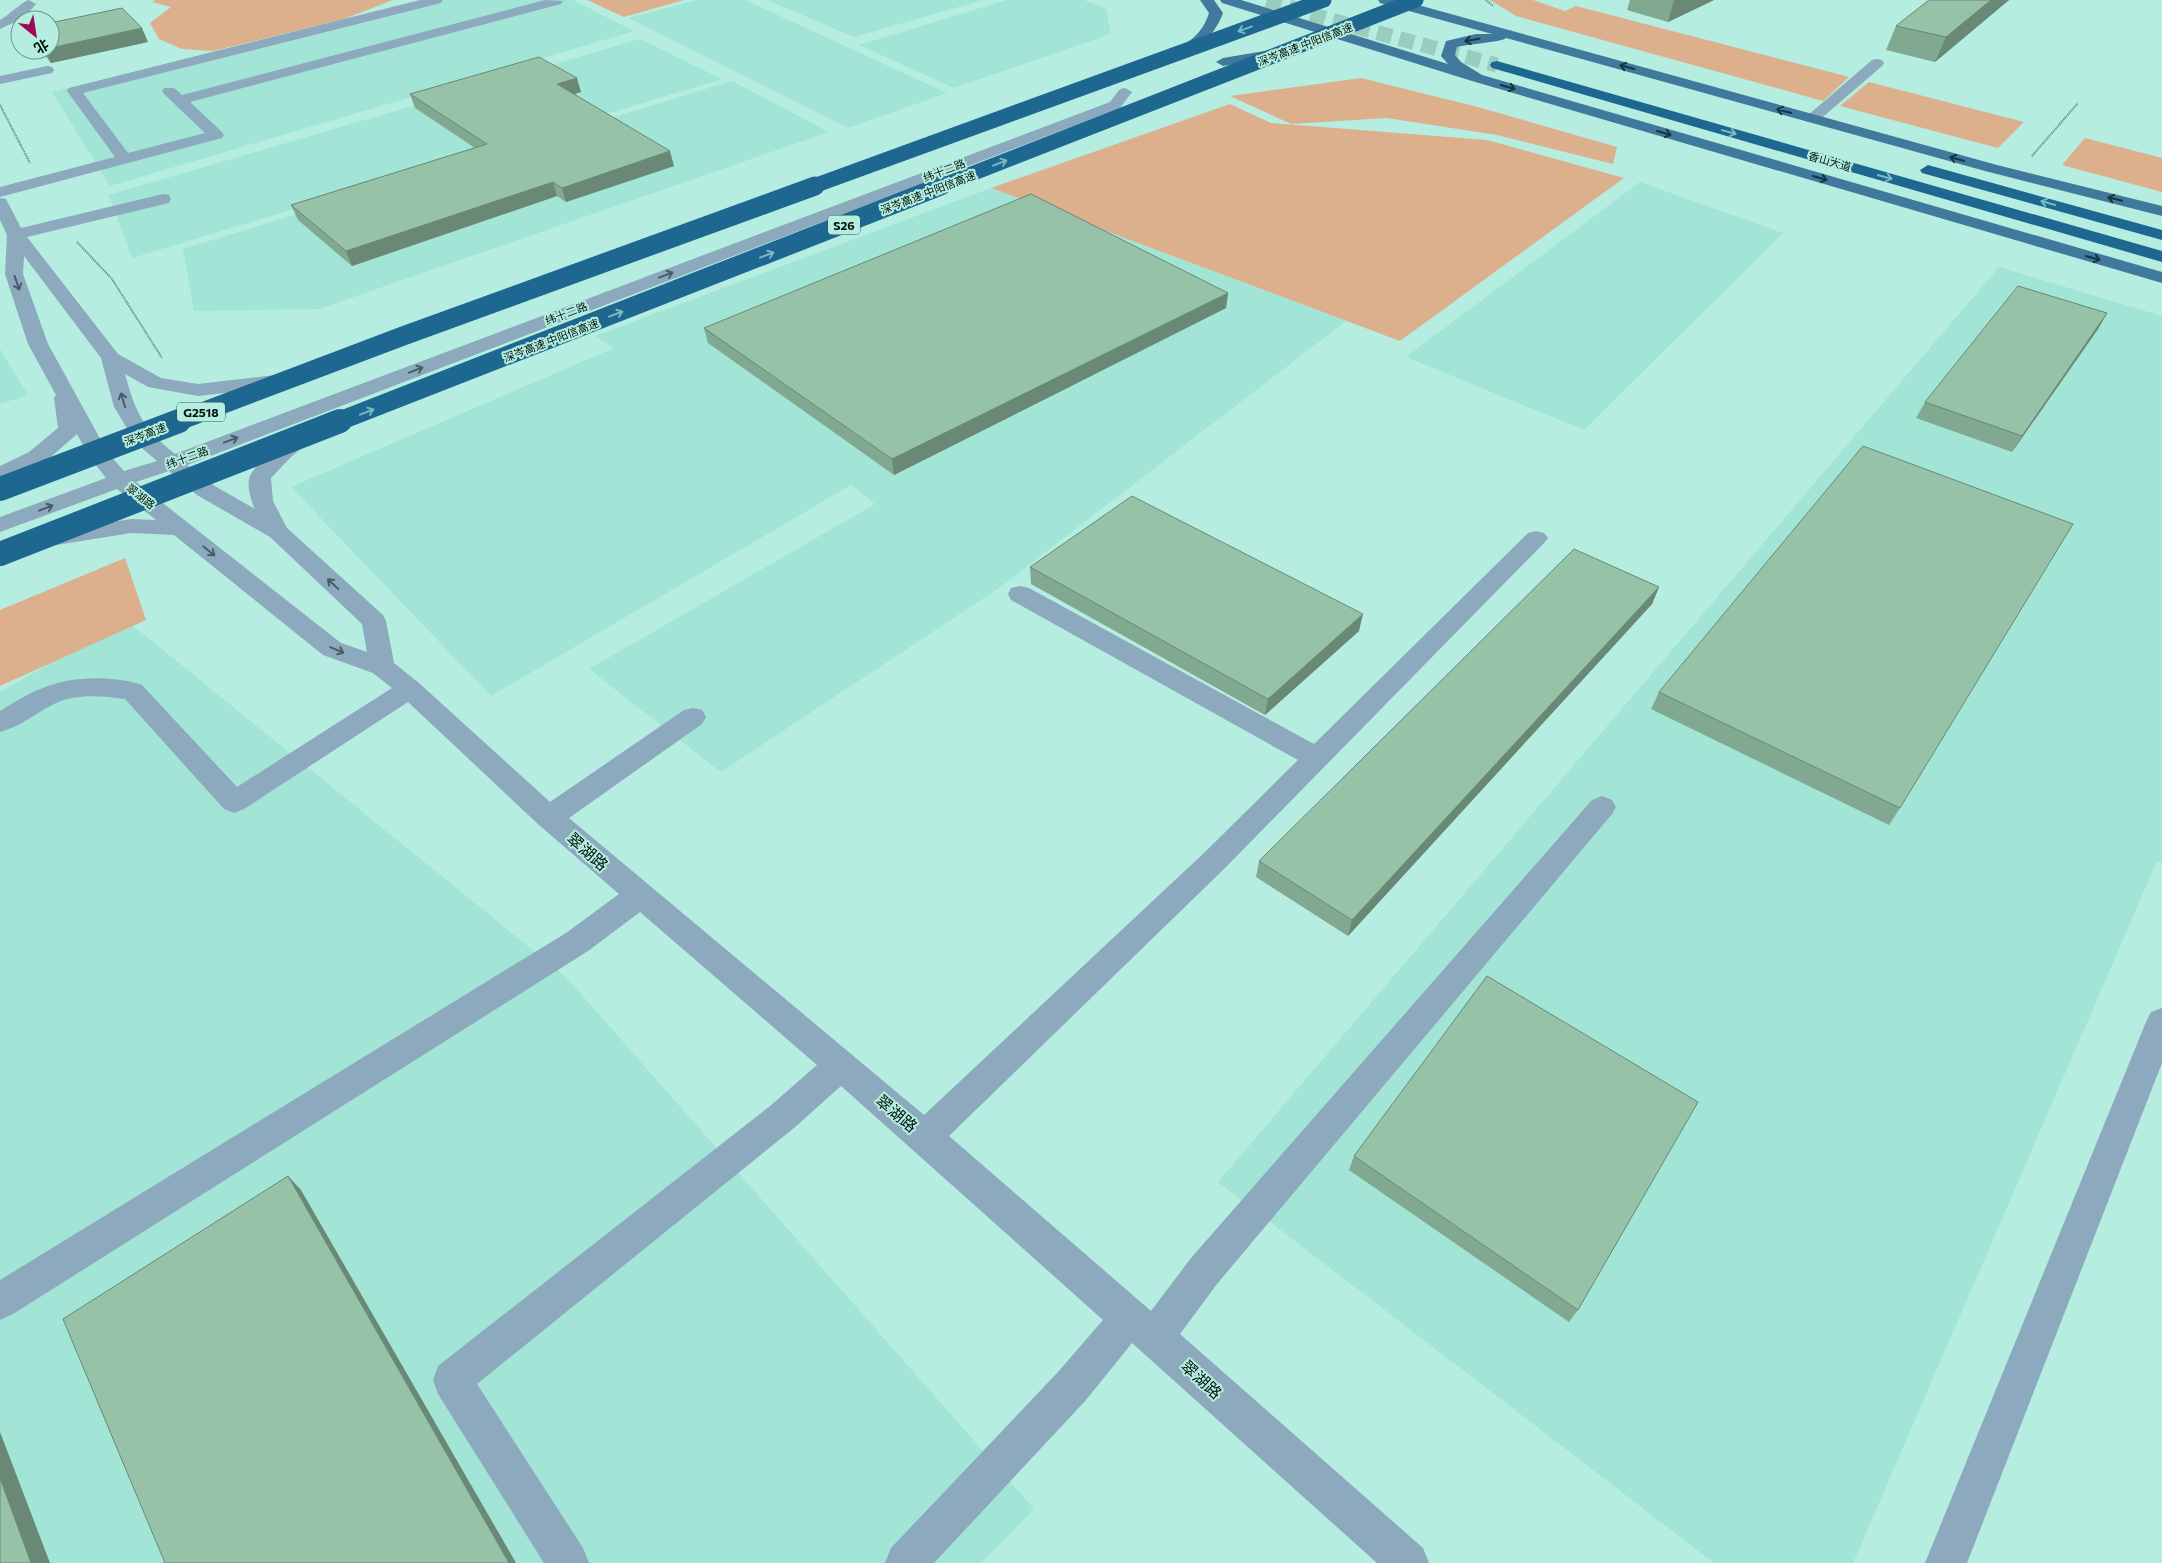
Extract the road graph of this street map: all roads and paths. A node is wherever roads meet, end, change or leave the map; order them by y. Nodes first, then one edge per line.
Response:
1 (436, 0) edge
2 (554, 0) edge
3 (1207, 0) edge
4 (1227, 0) edge
5 (1324, 0) edge
6 (1385, 0) edge
7 (1416, 0) edge
8 (1454, 3) dead end
9 (29, 4) dead end
10 (0, 25) edge
11 (1516, 37) junction
12 (1538, 43) junction
13 (1516, 55) tunnel mouth
14 (1173, 57) dead end
15 (1418, 60) junction
16 (1223, 62) dead end
17 (1877, 63) dead end
18 (1497, 65) tunnel mouth
19 (1554, 65) dead end
20 (48, 70) edge
21 (147, 73) junction
22 (1477, 78) junction
23 (0, 80) edge
24 (180, 100) junction
25 (2078, 103) dead end
26 (0, 105) edge
27 (1812, 118) junction
28 (2030, 158) dead end
29 (125, 160) junction
30 (1915, 166) dead end
31 (1991, 168) junction
32 (39, 182) junction
33 (0, 192) edge
34 (163, 199) dead end
35 (0, 203) edge
36 (2162, 210) edge
37 (1939, 213) junction
38 (60, 223) junction
39 (8, 225) edge
40 (2162, 234) edge
41 (2162, 258) edge
42 (2162, 278) edge
43 (402, 336) junction
44 (110, 358) junction
45 (168, 363) dead end
46 (312, 376) junction
47 (367, 389) junction
48 (63, 390) junction
49 (143, 439) junction
50 (273, 449) junction
51 (99, 456) junction
52 (172, 463) junction
53 (0, 472) edge
54 (120, 480) junction
55 (0, 491) edge
56 (0, 525) edge
57 (181, 528) junction
58 (278, 532) junction
59 (1536, 538) dead end
60 (0, 546) edge
61 (0, 554) edge
62 (0, 564) edge
63 (1020, 594) dead end
64 (382, 667) junction
65 (410, 689) junction
66 (693, 717) dead end
67 (0, 723) edge
68 (1317, 758) junction
69 (1602, 807) dead end
70 (549, 817) junction
71 (640, 895) junction
72 (2162, 1022) edge
73 (840, 1066) junction
74 (925, 1137) junction
75 (0, 1301) edge
76 (1142, 1328) junction
77 (568, 1563) edge
78 (906, 1563) edge
79 (1408, 1563) edge
80 (1946, 1563) edge

1 - 21 street
2 - 24 street
3 - 14 main road
4 - 15 main road
5 -> 43 highway, bridge
6 - 11 main road
50 -> 7 highway, 深岑高速 中阳信高速 / S26, bridge
8 - 11 main road
9 - 10 street
11 - 12 main road
12 -> 22 main road
27 -> 12 main road
13 - 19 highway
15 - 16 main road
15 - 22 main road
17 - 27 street
18 -> 41 highway, 香山大道
20 - 23 street
21 - 24 street
21 - 29 street
22 -> 37 main road
24 - 29 street
25 - 28 path
26 - 32 path
31 -> 27 main road
29 - 32 street
40 -> 30 highway
36 -> 31 main road
31 - 40 main road
32 - 33 street
34 - 38 street
35 - 39 street
37 - 41 main road
37 -> 42 main road
38 - 39 street
38 - 45 path
39 - 44 street
39 -> 48 street, 翠湖路
43 - 53 highway, bridge
43 - 55 highway, 深岑高速 / G2518, bridge
44 - 46 street
49 -> 44 street
47 -> 46 street, 纬十二路
46 - 49 street
52 -> 47 street, 纬十二路
47 - 58 street
48 - 51 street, 翠湖路
48 - 53 street
49 - 51 street
49 - 52 street
50 - 61 highway, bridge
50 - 62 highway, bridge
51 - 54 street, 翠湖路
51 - 55 street
52 - 54 street, 纬十二路
52 - 58 street
56 -> 54 street, 纬十二路
54 - 57 street, 翠湖路
57 - 60 street
57 -> 64 street, 翠湖路
64 -> 58 street
59 - 68 street
63 - 68 street
64 - 65 street, 翠湖路
65 - 67 street
65 - 70 street, 翠湖路
66 - 70 street
68 - 74 street
69 - 76 street
70 - 71 street, 翠湖路
71 - 73 street, 翠湖路
71 - 75 street
72 - 80 street
73 - 74 street, 翠湖路
73 - 77 street
74 - 76 street, 翠湖路
76 - 78 street
76 - 79 street, 翠湖路

